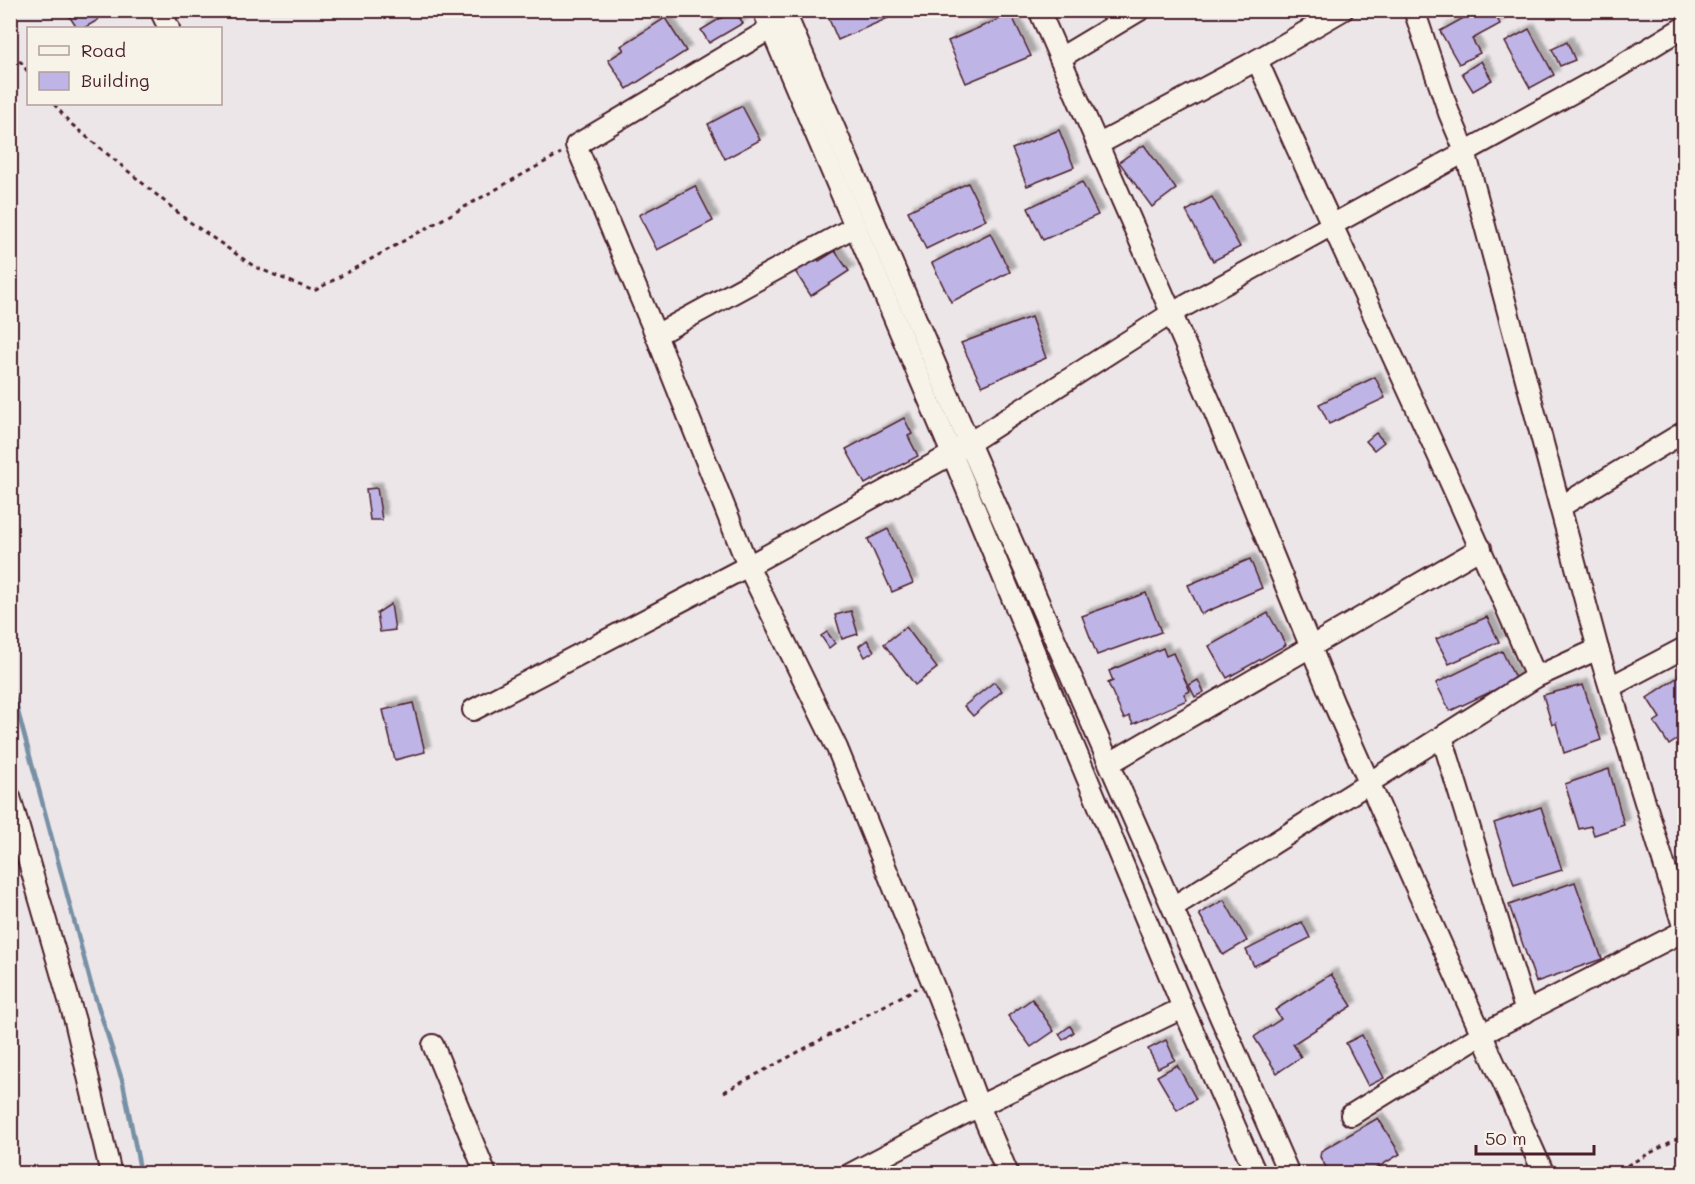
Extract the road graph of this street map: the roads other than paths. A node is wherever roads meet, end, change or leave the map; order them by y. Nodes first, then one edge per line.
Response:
1 (160, 10) edge
2 (784, 10) edge
3 (1039, 10) edge
4 (1140, 10) edge
5 (1343, 10) edge
6 (1414, 10) edge
7 (766, 20) edge
8 (168, 27) edge
9 (1684, 27) edge
10 (1060, 58) junction
11 (1257, 60) junction
12 (1099, 144) junction
13 (1465, 151) junction
14 (1330, 225) junction
15 (854, 227) junction
16 (1172, 313) junction
17 (656, 335) junction
18 (1684, 432) edge
19 (969, 443) junction
20 (952, 454) junction
21 (1560, 507) junction
22 (1481, 548) junction
23 (748, 566) junction
24 (1311, 647) junction
25 (1684, 648) edge
26 (1598, 649) junction
27 (1536, 677) junction
28 (1610, 687) junction
29 (473, 710) dead end
30 (1442, 737) junction
31 (1110, 763) junction
32 (1369, 783) junction
33 (10, 797) edge
34 (1173, 907) junction
35 (1684, 930) edge
36 (1183, 1008) junction
37 (1526, 1012) junction
38 (1482, 1034) junction
39 (432, 1045) dead end
40 (979, 1106) junction
41 (1351, 1115) dead end
42 (1541, 1172) edge
43 (111, 1173) edge
44 (486, 1173) edge
45 (850, 1173) edge
46 (1008, 1173) edge
47 (1256, 1173) edge
48 (1290, 1173) edge

1 - 8 street
2 - 19 street
3 - 10 street
4 - 10 street
5 - 11 street
6 - 13 street
7 - 15 street
7 - 17 street
9 - 13 street
10 - 12 street
11 - 12 street
11 - 14 street
12 - 16 street
13 - 14 street
13 - 21 street
14 - 16 street
14 - 22 street
15 - 17 street
15 - 20 street
16 - 19 street
16 - 24 street
17 - 23 street
18 - 21 street
19 - 20 street
19 - 31 street
20 - 23 street
20 - 36 street
21 - 26 street
22 - 24 street
22 - 27 street
23 - 29 street
23 - 40 street
24 - 31 street
24 - 32 street
25 - 28 street
26 - 27 street
26 - 28 street
27 - 30 street
28 - 35 street
30 - 32 street
30 - 37 street
31 - 34 street
32 - 34 street
32 - 38 street
33 - 43 street
34 - 48 street
35 - 37 street
36 - 40 street
36 - 47 street
37 - 38 street
38 - 41 street
38 - 42 street
39 - 44 street
40 - 45 street
40 - 46 street

